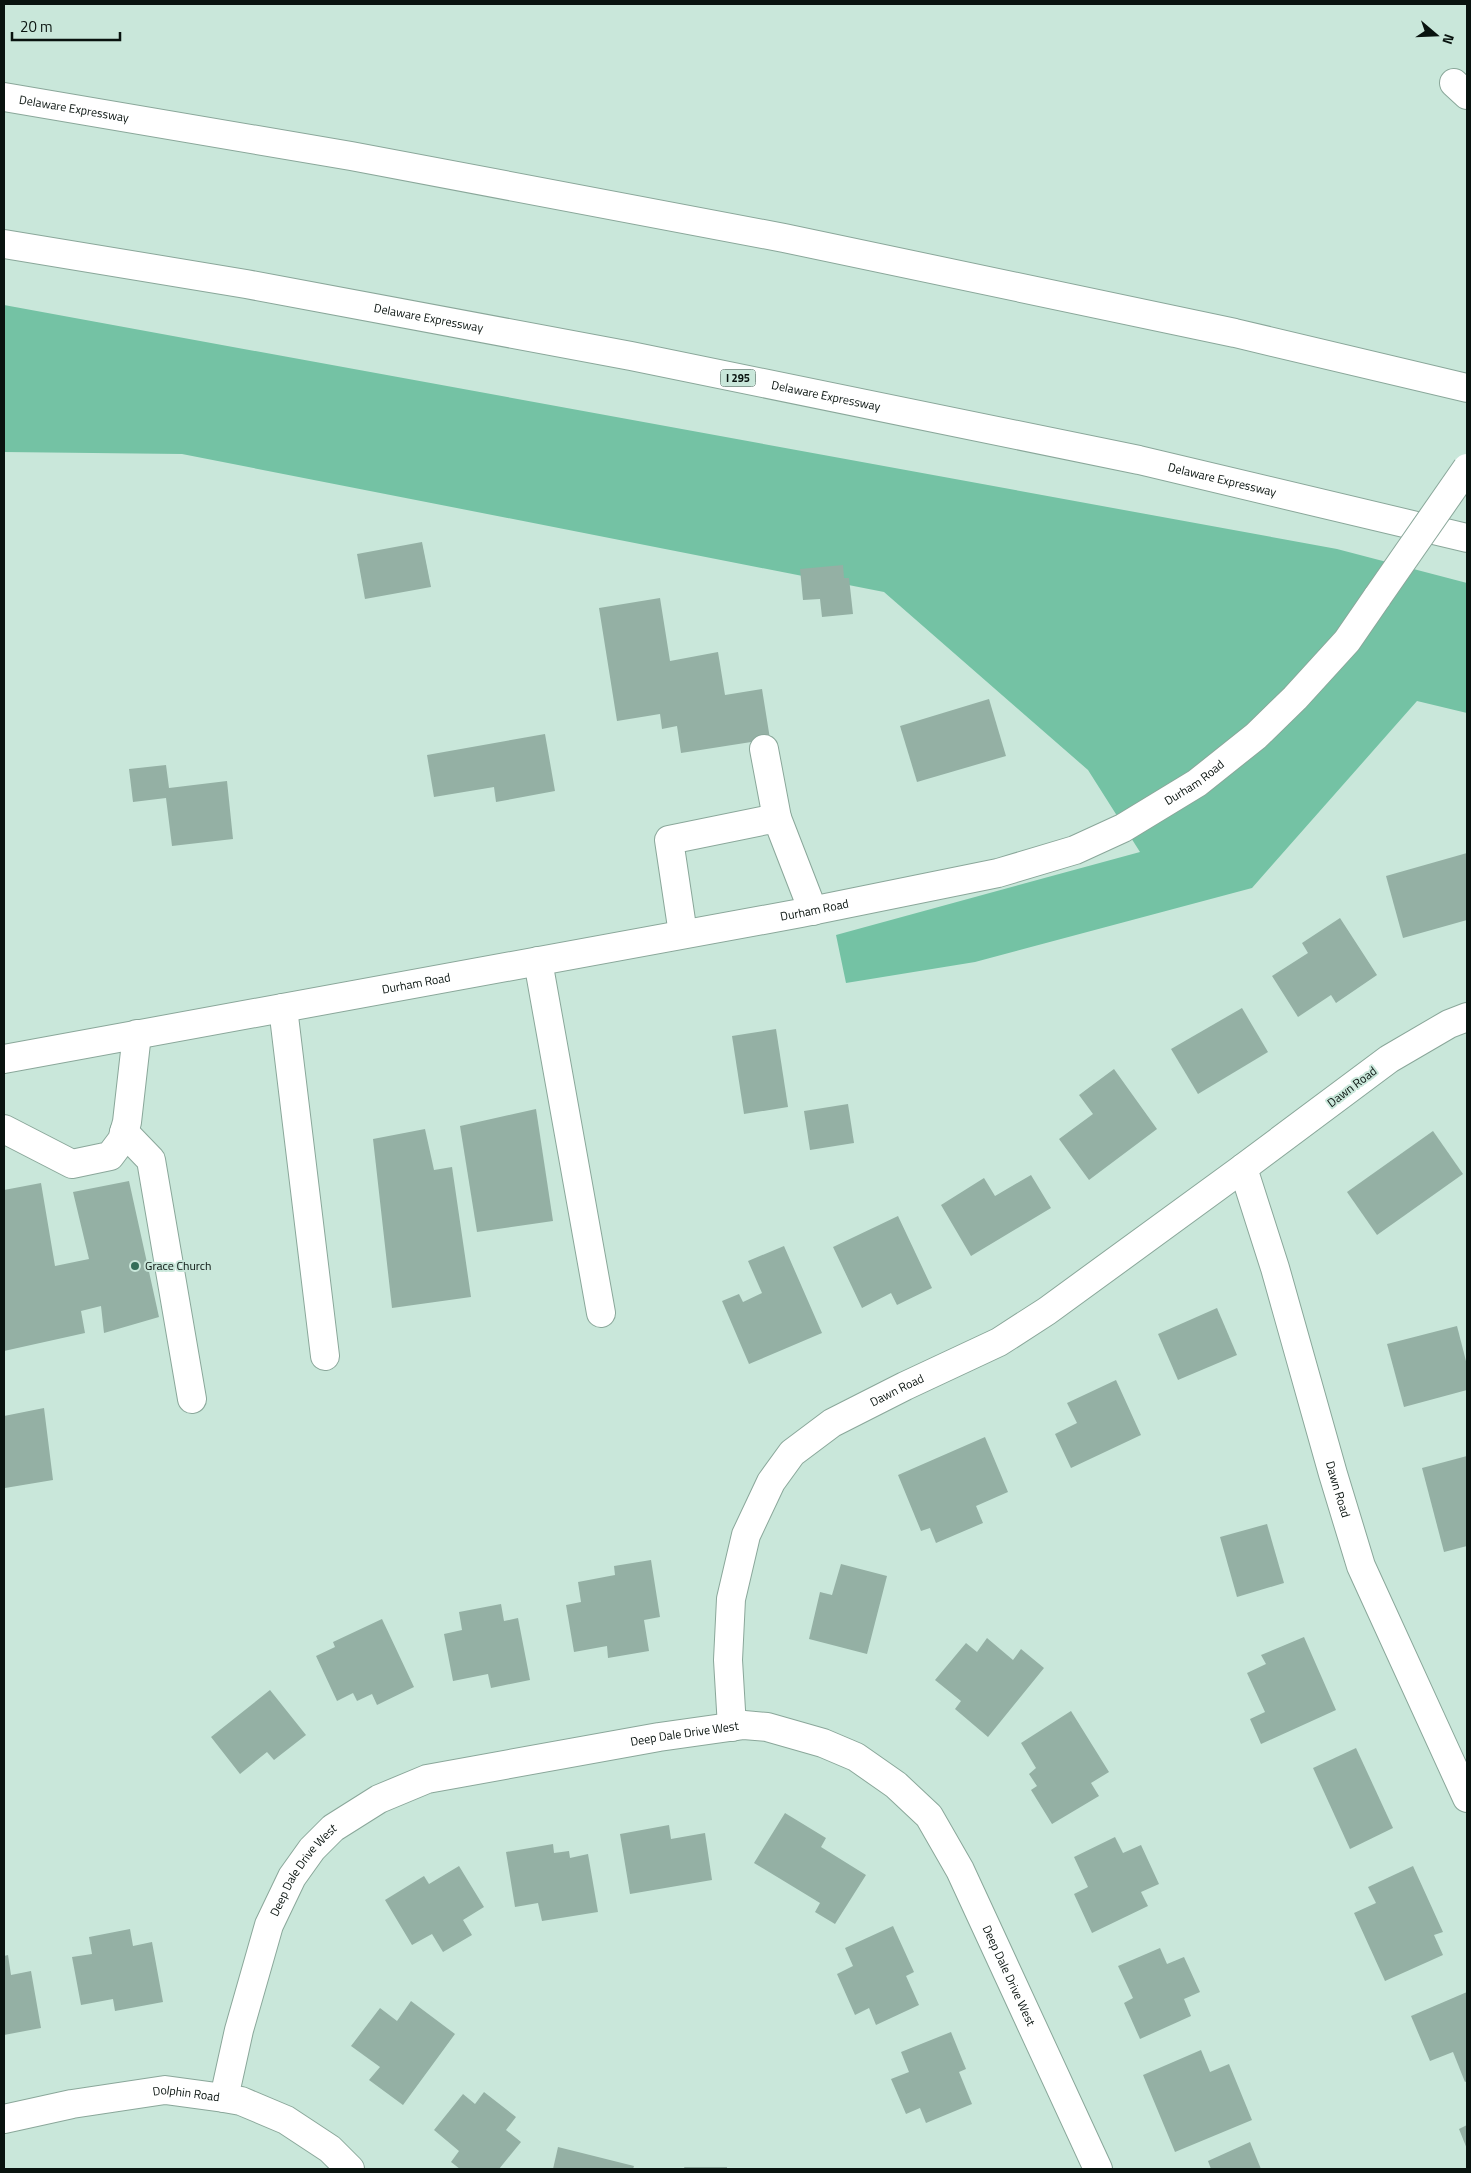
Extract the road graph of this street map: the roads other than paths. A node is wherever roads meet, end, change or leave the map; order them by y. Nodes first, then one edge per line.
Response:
1 (4, 97) edge
2 (4, 244) edge
3 (1467, 388) edge
4 (1467, 468) edge
5 (1467, 538) edge
6 (764, 749) dead end
7 (777, 818) junction
8 (813, 911) junction
9 (683, 934) junction
10 (538, 961) junction
11 (282, 1008) junction
12 (1467, 1017) edge
13 (137, 1034) junction
14 (4, 1059) edge
15 (4, 1128) edge
16 (124, 1132) junction
17 (1242, 1168) junction
18 (601, 1313) dead end
19 (325, 1356) dead end
20 (192, 1399) dead end
21 (732, 1727) junction
22 (1467, 1798) edge
23 (224, 2098) junction
24 (4, 2119) edge
25 (350, 2169) edge
26 (1098, 2169) edge

1 - 3 main road, Delaware Expressway
2 - 5 main road, Delaware Expressway / I 295
4 - 8 main road, Durham Road, bridge
6 - 7 main road
7 - 8 main road
7 - 9 main road
8 - 9 main road, Durham Road
9 - 10 main road, Durham Road
10 - 11 main road, Durham Road
10 - 18 main road
11 - 13 main road, Durham Road
11 - 19 main road
12 - 17 main road, Dawn Road
13 - 14 main road, Durham Road
13 - 16 main road
15 - 16 main road
16 - 20 main road
17 - 21 main road, Dawn Road
17 - 22 main road, Dawn Road
21 - 23 main road, Deep Dale Drive West
21 - 26 main road, Deep Dale Drive West
23 - 24 main road, Dolphin Road
23 - 25 main road, Dolphin Road

